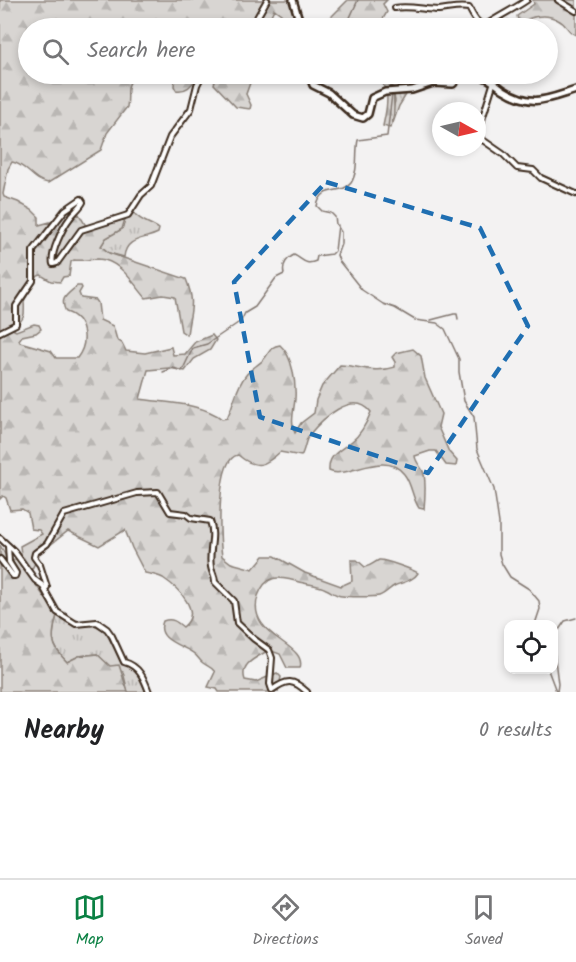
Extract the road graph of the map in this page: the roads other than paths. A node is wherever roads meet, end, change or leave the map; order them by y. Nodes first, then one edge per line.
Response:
1 (267, 0) edge
2 (293, 0) edge
3 (527, 0) edge
4 (558, 0) edge
5 (395, 8) dead end
6 (576, 11) edge
7 (257, 18) edge
8 (298, 18) edge
9 (474, 18) edge
10 (498, 18) edge
11 (198, 84) edge
12 (313, 84) edge
13 (433, 84) edge
14 (433, 84) edge
15 (453, 84) edge
16 (493, 84) edge
17 (498, 84) edge
18 (576, 90) edge
19 (486, 107) edge
20 (486, 142) edge
21 (576, 194) edge
22 (0, 332) edge
23 (0, 538) edge
24 (8, 545) junction
25 (0, 559) edge
26 (45, 589) junction
27 (150, 692) edge
28 (307, 692) edge

1 - 7 street
2 - 8 main road
3 - 10 street
4 - 6 street
5 - 9 street
11 - 22 street
12 - 14 main road
13 - 15 main road
16 - 19 street
17 - 18 main road
20 - 21 street
23 - 24 street
24 - 25 street
24 - 26 street
26 - 27 street
26 - 28 street

